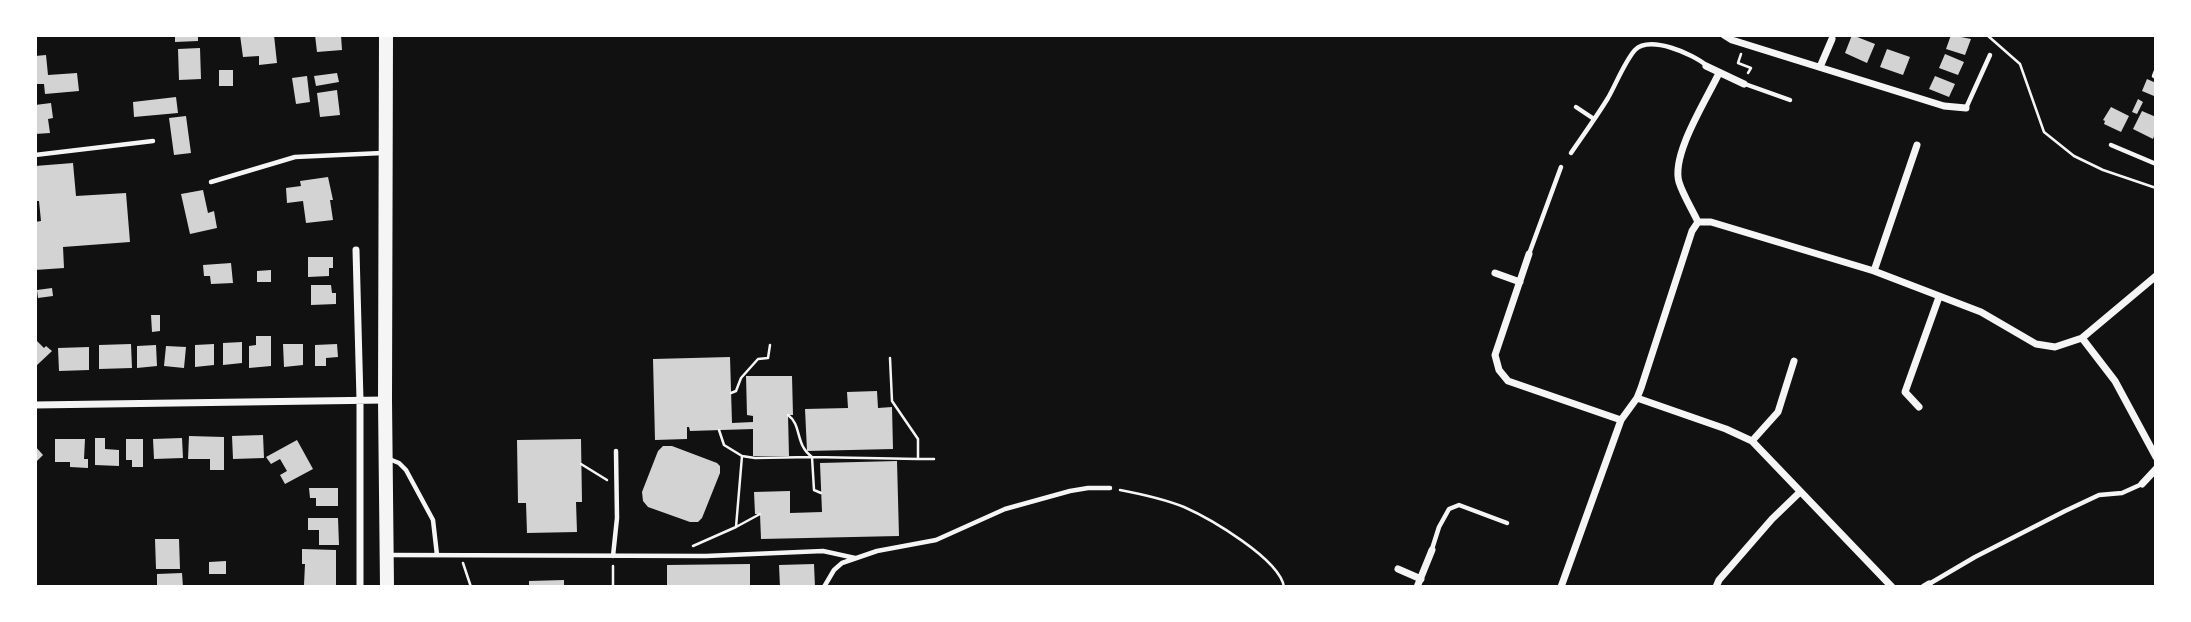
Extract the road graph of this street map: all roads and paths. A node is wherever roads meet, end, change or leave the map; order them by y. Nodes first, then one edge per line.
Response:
1 (386, 35) edge
2 (1724, 35) edge
3 (1987, 35) edge
4 (1832, 39) dead end
5 (1744, 44) junction
6 (1990, 55) dead end
7 (1706, 66) joint
8 (1820, 67) junction
9 (1719, 73) junction
10 (1744, 83) junction
11 (1790, 100) dead end
12 (1576, 107) dead end
13 (1966, 108) joint
14 (1594, 119) junction
15 (153, 141) dead end
16 (1917, 145) dead end
17 (2111, 145) dead end
18 (386, 152) junction
19 (1572, 153) dead end
20 (35, 155) edge
21 (2156, 164) edge
22 (1561, 167) dead end
23 (211, 182) dead end
24 (2156, 188) edge
25 (1698, 222) junction
26 (356, 250) dead end
27 (1529, 254) joint
28 (1874, 271) junction
29 (1495, 273) dead end
30 (2156, 276) edge
31 (1520, 282) junction
32 (1939, 297) junction
33 (2082, 338) junction
34 (770, 345) dead end
35 (890, 358) dead end
36 (1794, 361) dead end
37 (731, 393) dead end
38 (1637, 398) junction
39 (360, 400) junction
40 (385, 400) junction
41 (35, 405) edge
42 (1919, 407) dead end
43 (788, 415) dead end
44 (1621, 420) junction
45 (719, 430) dead end
46 (1752, 440) junction
47 (616, 451) dead end
48 (742, 456) junction
49 (812, 457) junction
50 (2156, 457) edge
51 (385, 458) junction
52 (918, 459) junction
53 (934, 459) dead end
54 (581, 464) dead end
55 (2156, 469) edge
56 (607, 480) dead end
57 (2142, 484) joint
58 (1110, 488) joint
59 (1800, 492) junction
60 (821, 493) dead end
61 (760, 514) dead end
62 (1507, 523) dead end
63 (736, 527) junction
64 (1432, 550) joint
65 (386, 555) junction
66 (437, 555) junction
67 (462, 556) junction
68 (613, 556) junction
69 (671, 556) junction
70 (855, 558) junction
71 (1398, 569) dead end
72 (1419, 583) edge
73 (1927, 586) edge
74 (360, 587) edge
75 (387, 587) edge
76 (471, 587) edge
77 (613, 587) edge
78 (824, 587) edge
79 (1284, 587) edge
80 (1560, 587) edge
81 (1716, 587) edge
82 (1892, 587) edge

1 - 18 main road
2 - 5 street
3 - 24 path
4 - 8 street
5 - 8 street
5 - 10 path
6 - 13 lane
7 - 9 street
7 - 14 lane
8 - 13 street
9 - 10 street
9 - 25 street
10 - 11 lane
12 - 14 lane
14 - 19 lane
15 - 20 lane
16 - 28 street
17 - 21 lane
18 - 23 lane
18 - 40 main road
22 - 27 lane
25 - 28 street
25 - 38 street
26 - 39 street
27 - 31 street
28 - 32 street
29 - 31 street
30 - 33 street
31 - 44 street
32 - 33 street
32 - 42 street
33 - 50 street
34 - 37 path
35 - 52 path
36 - 46 street
38 - 44 street
38 - 46 street
39 - 40 street
39 - 41 street
39 - 74 street
40 - 51 main road
43 - 49 path
44 - 80 street
45 - 48 path
46 - 59 street
47 - 68 lane
48 - 49 path
48 - 63 path
49 - 52 path
49 - 60 path
51 - 65 main road
51 - 66 lane
52 - 53 path
54 - 56 path
55 - 57 street
57 - 73 lane
58 - 70 lane
58 - 79 path
59 - 81 street
59 - 82 street
61 - 63 path
62 - 64 lane
63 - 69 path
64 - 72 street
65 - 66 lane
65 - 75 main road
66 - 67 lane
67 - 68 lane
67 - 76 path
68 - 69 lane
68 - 77 path
69 - 70 lane
70 - 78 lane
71 - 72 street

